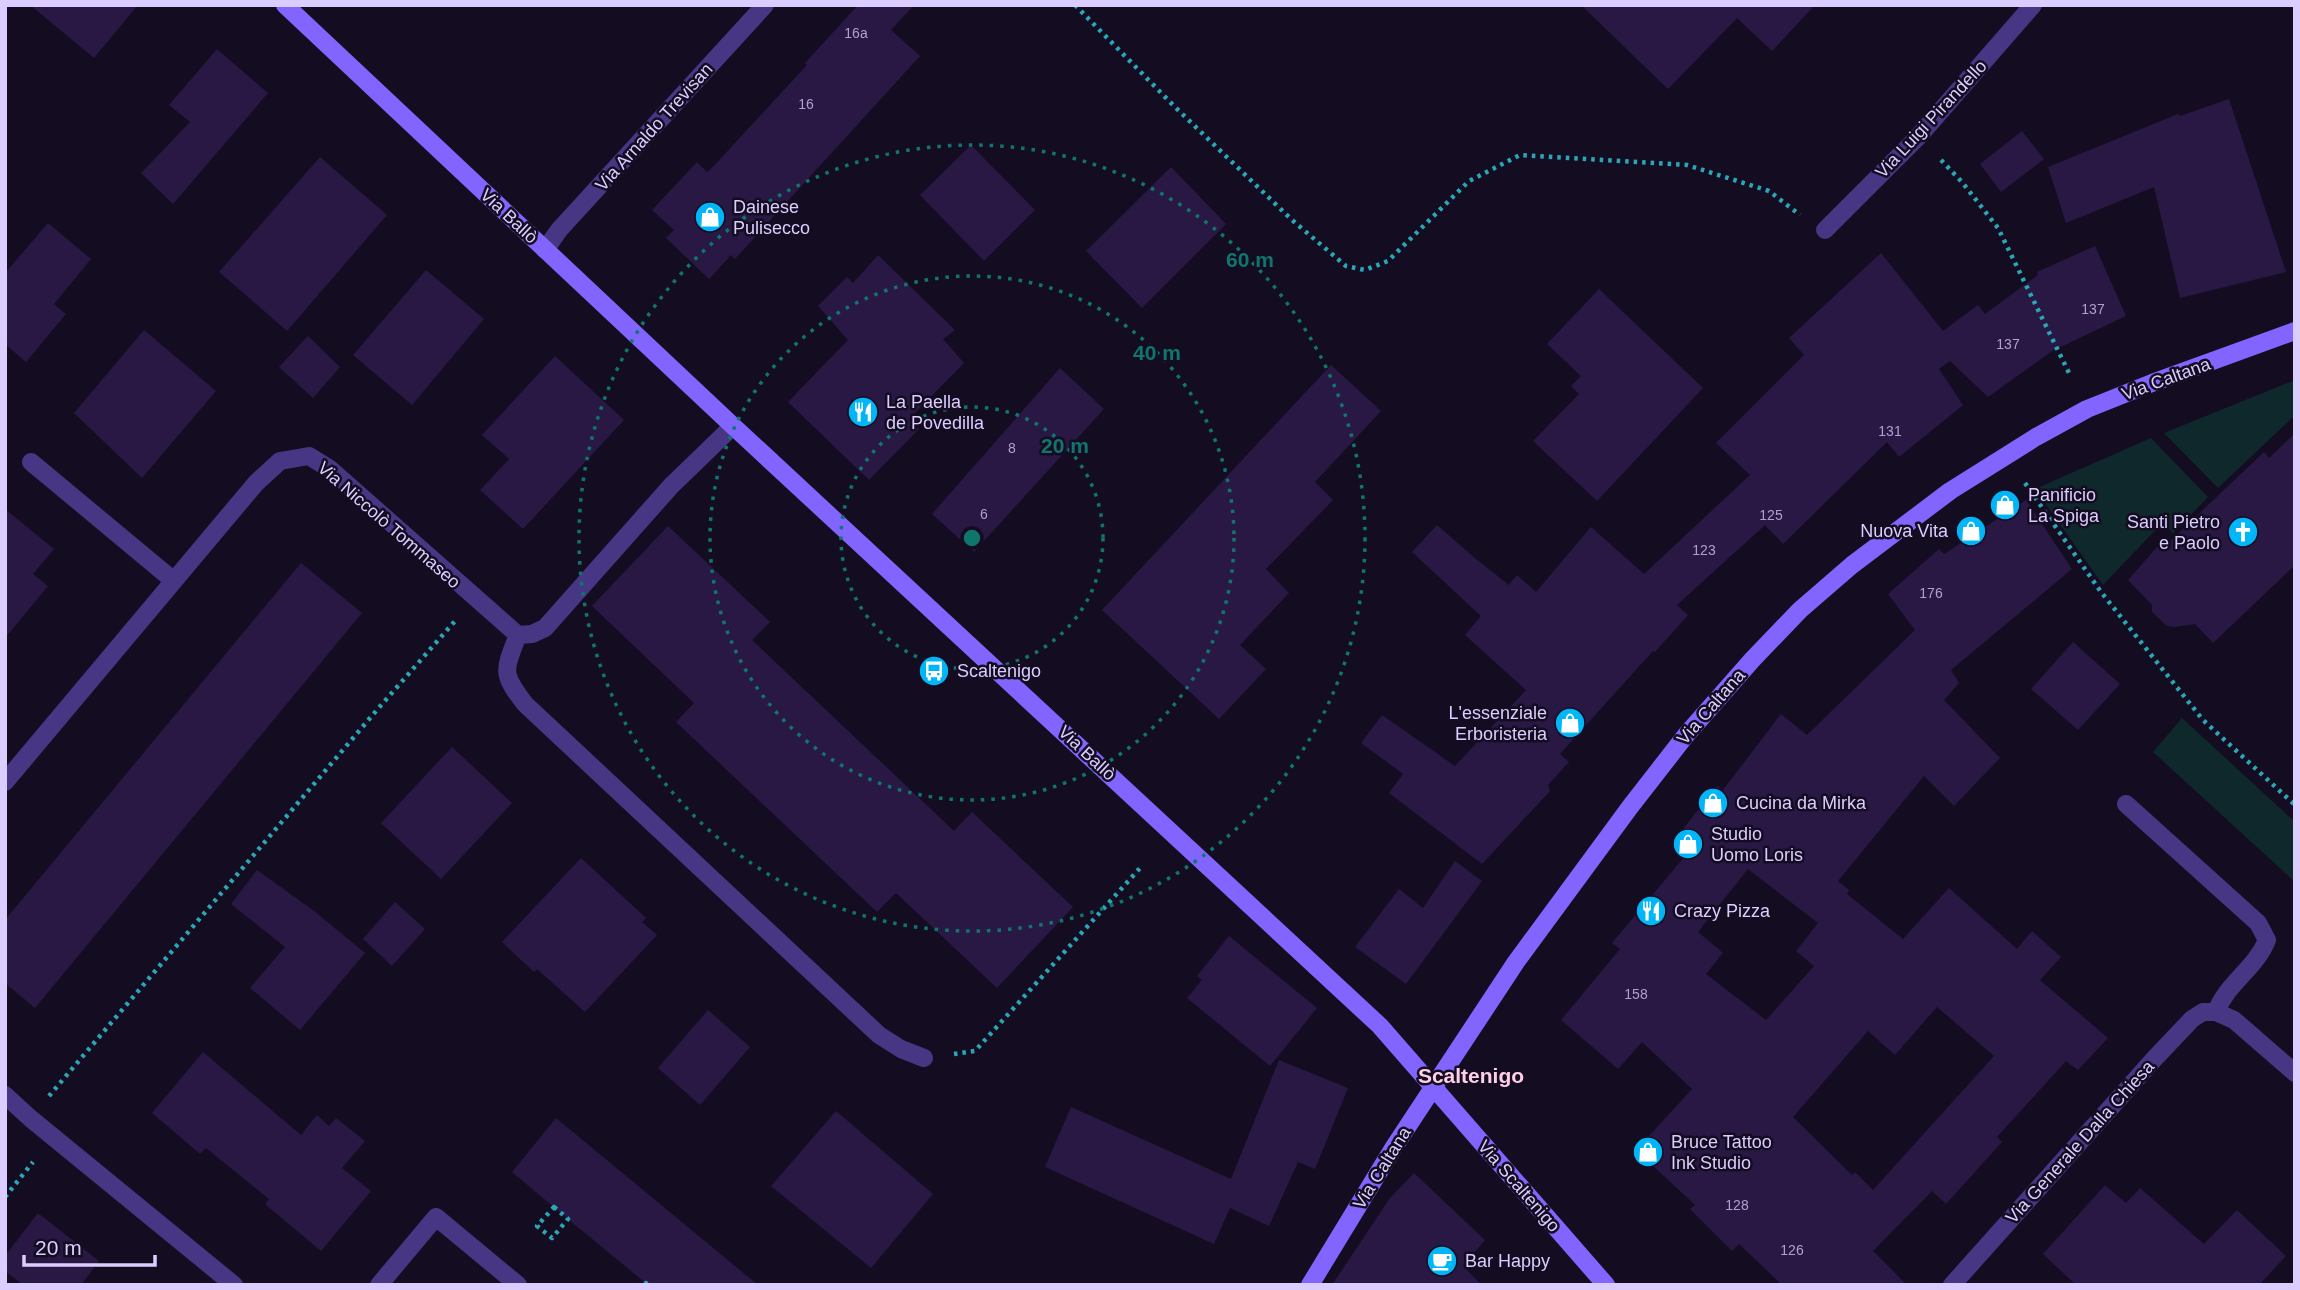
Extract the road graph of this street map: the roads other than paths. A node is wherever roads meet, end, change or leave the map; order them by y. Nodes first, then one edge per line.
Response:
1 (285, 5) edge
2 (765, 5) edge
3 (2033, 5) edge
4 (1825, 230) road end
5 (545, 250) junction
6 (2295, 331) edge
7 (733, 426) junction
8 (31, 462) dead end
9 (174, 581) junction
10 (518, 635) junction
11 (5, 782) edge
12 (2126, 804) dead end
13 (2216, 1012) junction
14 (924, 1058) road end
15 (2295, 1073) edge
16 (1434, 1086) junction
17 (6, 1099) edge
18 (234, 1285) edge
19 (379, 1285) edge
20 (518, 1285) edge
21 (1310, 1285) edge
22 (1606, 1285) edge
23 (1952, 1285) edge

1 - 5 main road, Via Ballò
2 - 5 street, Via Arnaldo Trevisan
3 - 4 street, Via Luigi Pirandello
5 - 7 main road, Via Ballò
6 - 16 main road, Via Caltana
7 - 10 street
7 - 16 main road, Via Ballò
8 - 9 street
9 - 10 street, Via Niccolò Tommaseo
9 - 11 street, Via Niccolò Tommaseo
10 - 14 street
12 - 13 street
13 - 15 street
13 - 23 street, Via Generale Dalla Chiesa
16 - 21 main road, Via Caltana
16 - 22 main road, Via Scaltenigo
17 - 18 street
19 - 20 street

